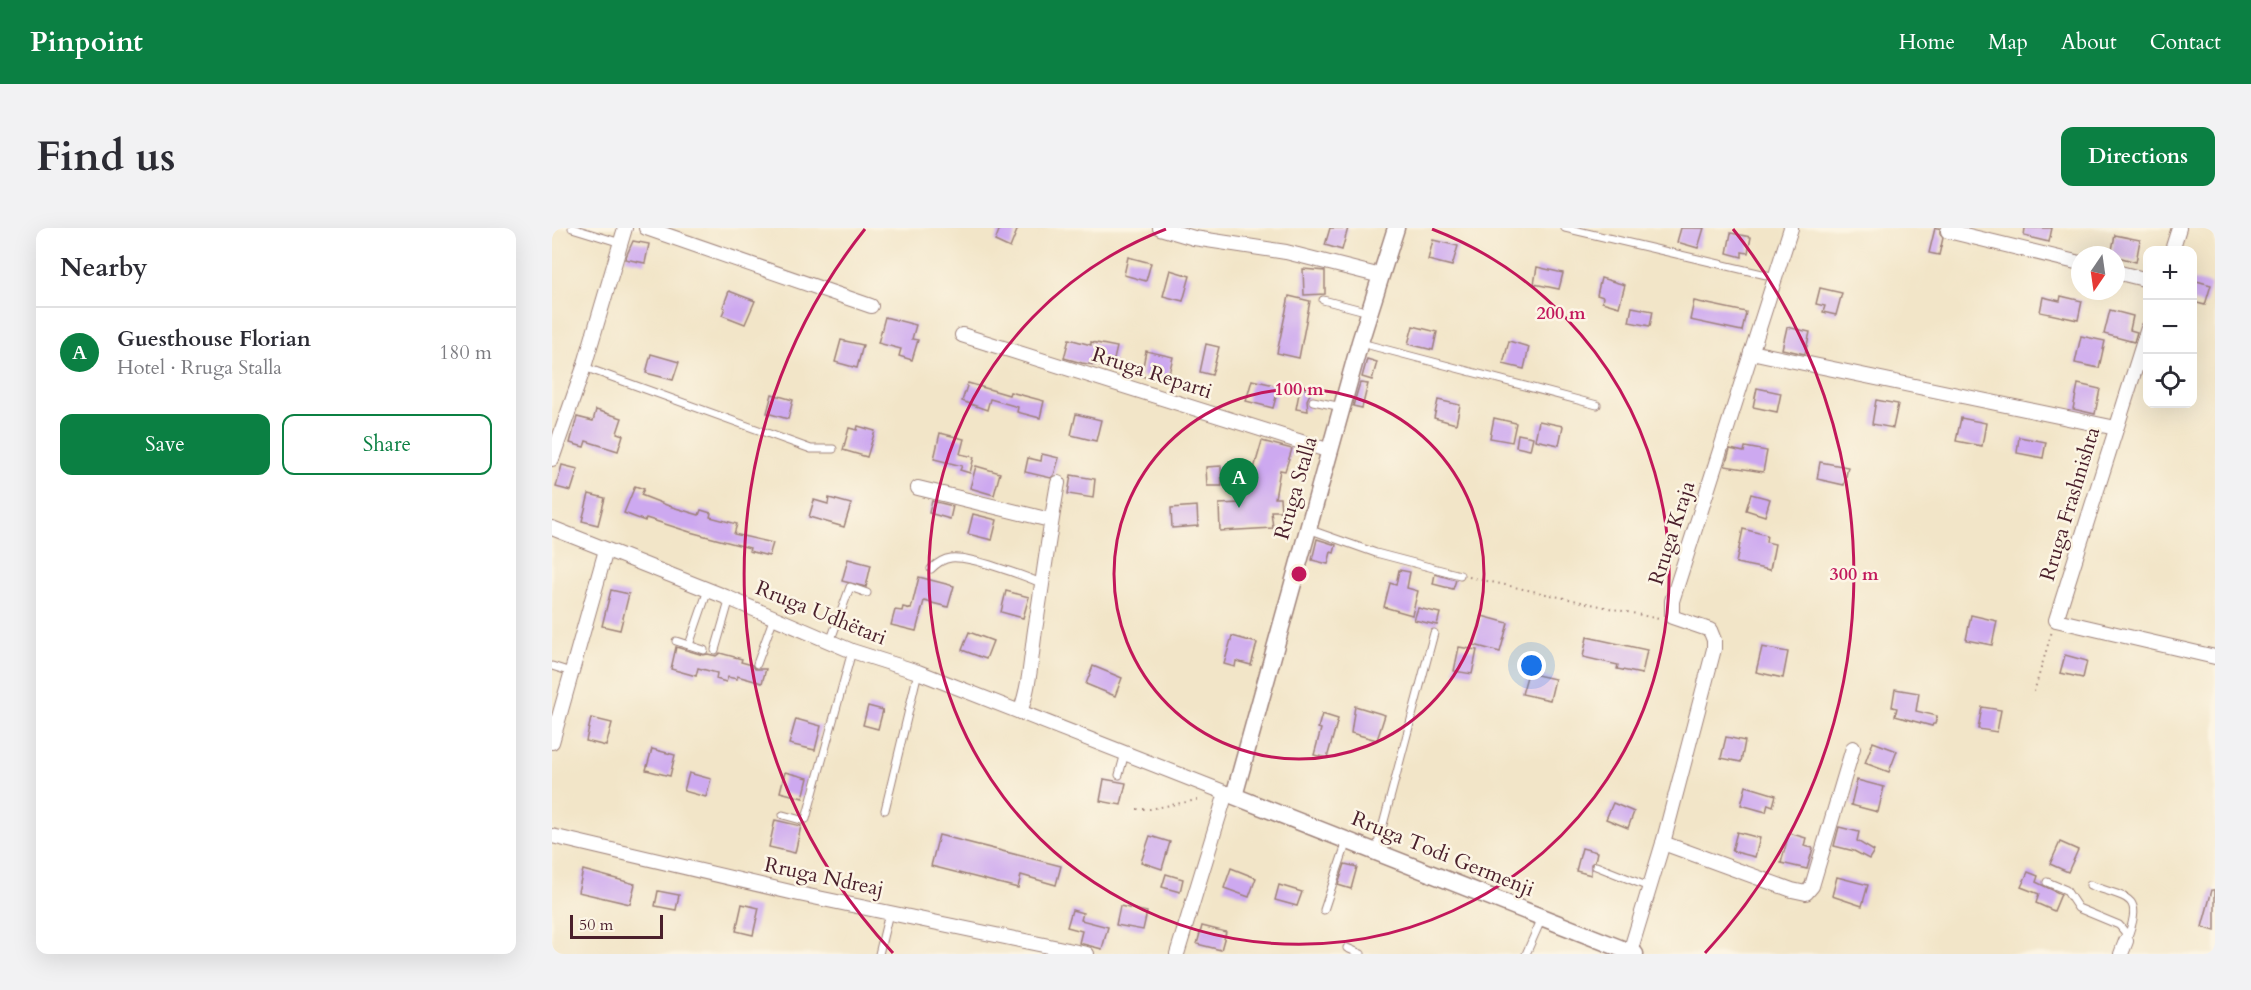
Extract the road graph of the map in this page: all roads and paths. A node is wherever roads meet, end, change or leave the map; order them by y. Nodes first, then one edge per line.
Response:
1 (572, 228) edge
2 (625, 228) edge
3 (646, 228) edge
4 (1161, 228) edge
5 (1396, 228) edge
6 (1565, 228) edge
7 (1791, 228) edge
8 (2179, 228) edge
9 (1948, 231) dead end
10 (621, 243) junction
11 (2173, 246) edge
12 (2071, 261) edge
13 (2125, 274) edge
14 (1381, 276) junction
15 (1775, 277) junction
16 (2143, 279) edge
17 (1323, 300) dead end
18 (871, 306) dead end
19 (1369, 312) junction
20 (962, 335) dead end
21 (1360, 342) junction
22 (2143, 344) edge
23 (1751, 352) junction
24 (584, 367) junction
25 (1313, 401) dead end
26 (1597, 405) dead end
27 (1342, 407) junction
28 (2116, 428) junction
29 (833, 449) dead end
30 (1330, 451) junction
31 (552, 459) edge
32 (1058, 483) dead end
33 (918, 488) dead end
34 (1050, 520) junction
35 (552, 528) edge
36 (1308, 529) junction
37 (606, 550) junction
38 (931, 569) dead end
39 (1460, 575) joint
40 (1043, 584) junction
41 (708, 590) junction
42 (867, 593) dead end
43 (730, 598) junction
44 (774, 617) junction
45 (1672, 617) junction
46 (2056, 620) junction
47 (1434, 633) dead end
48 (676, 641) dead end
49 (830, 642) junction
50 (689, 645) junction
51 (704, 650) dead end
52 (715, 650) dead end
53 (852, 651) junction
54 (2215, 657) edge
55 (757, 664) dead end
56 (552, 666) edge
57 (571, 672) junction
58 (918, 672) junction
59 (2034, 692) dead end
60 (1020, 712) junction
61 (552, 742) edge
62 (1853, 748) dead end
63 (1125, 753) junction
64 (1119, 775) dead end
65 (1228, 797) junction
66 (1137, 809) dead end
67 (885, 810) dead end
68 (783, 815) dead end
69 (552, 836) edge
70 (1347, 841) junction
71 (1664, 843) junction
72 (1376, 852) junction
73 (1596, 866) dead end
74 (2048, 882) dead end
75 (2090, 885) dead end
76 (1650, 887) junction
77 (1323, 910) dead end
78 (890, 913) junction
79 (1542, 917) junction
80 (1347, 948) dead end
81 (2123, 948) edge
82 (1633, 953) edge
83 (879, 954) edge
84 (1087, 954) edge
85 (1178, 954) edge
86 (1361, 954) edge
87 (1526, 954) edge

1 - 10 lane
2 - 10 street
3 - 18 street
4 - 14 street
5 - 14 street, Rruga Stalla
6 - 15 lane
7 - 15 street, Rruga Kraja
8 - 11 street
9 - 12 street
10 - 24 street
13 - 16 street
14 - 19 street, Rruga Stalla
15 - 23 street, Rruga Kraja
17 - 19 lane
19 - 21 street, Rruga Stalla
20 - 30 street, Rruga Reparti
21 - 26 lane
21 - 27 street, Rruga Stalla
22 - 28 street, Rruga Frashnishta
23 - 28 street
23 - 45 street, Rruga Kraja
24 - 29 lane
24 - 31 street
25 - 27 lane
27 - 30 street, Rruga Stalla
28 - 46 street, Rruga Frashnishta
30 - 36 street, Rruga Stalla
32 - 34 street
33 - 34 street
34 - 40 street
35 - 37 street, Rruga Udhëtari
36 - 39 lane
36 - 65 street, Rruga Stalla
37 - 41 street, Rruga Udhëtari
37 - 57 street
38 - 40 lane
39 - 45 path
40 - 60 street
41 - 43 street, Rruga Udhëtari
41 - 50 lane
42 - 49 lane
43 - 44 street, Rruga Udhëtari
43 - 52 lane
44 - 49 street, Rruga Udhëtari
44 - 55 lane
45 - 71 street, Rruga Kraja
46 - 54 street
46 - 59 path
47 - 72 lane
48 - 50 lane
49 - 53 street, Rruga Udhëtari
50 - 51 lane
53 - 58 street, Rruga Udhëtari
53 - 68 lane
56 - 57 lane
57 - 61 street
58 - 60 street, Rruga Udhëtari
58 - 67 lane
60 - 63 street, Rruga Udhëtari
62 - 71 street
63 - 64 lane
63 - 65 street, Rruga Udhëtari
65 - 66 path
65 - 70 street, Rruga Todi Germenji
65 - 85 street
69 - 78 street, Rruga Ndreaj
70 - 72 street, Rruga Todi Germenji
70 - 77 lane
71 - 76 street, Rruga Kraja
72 - 79 street, Rruga Todi Germenji
73 - 76 lane
74 - 81 lane
75 - 81 lane
76 - 82 street, Rruga Kraja
78 - 83 lane
78 - 84 street, Rruga Ndreaj
79 - 82 street, Rruga Todi Germenji
79 - 87 lane
80 - 86 lane

